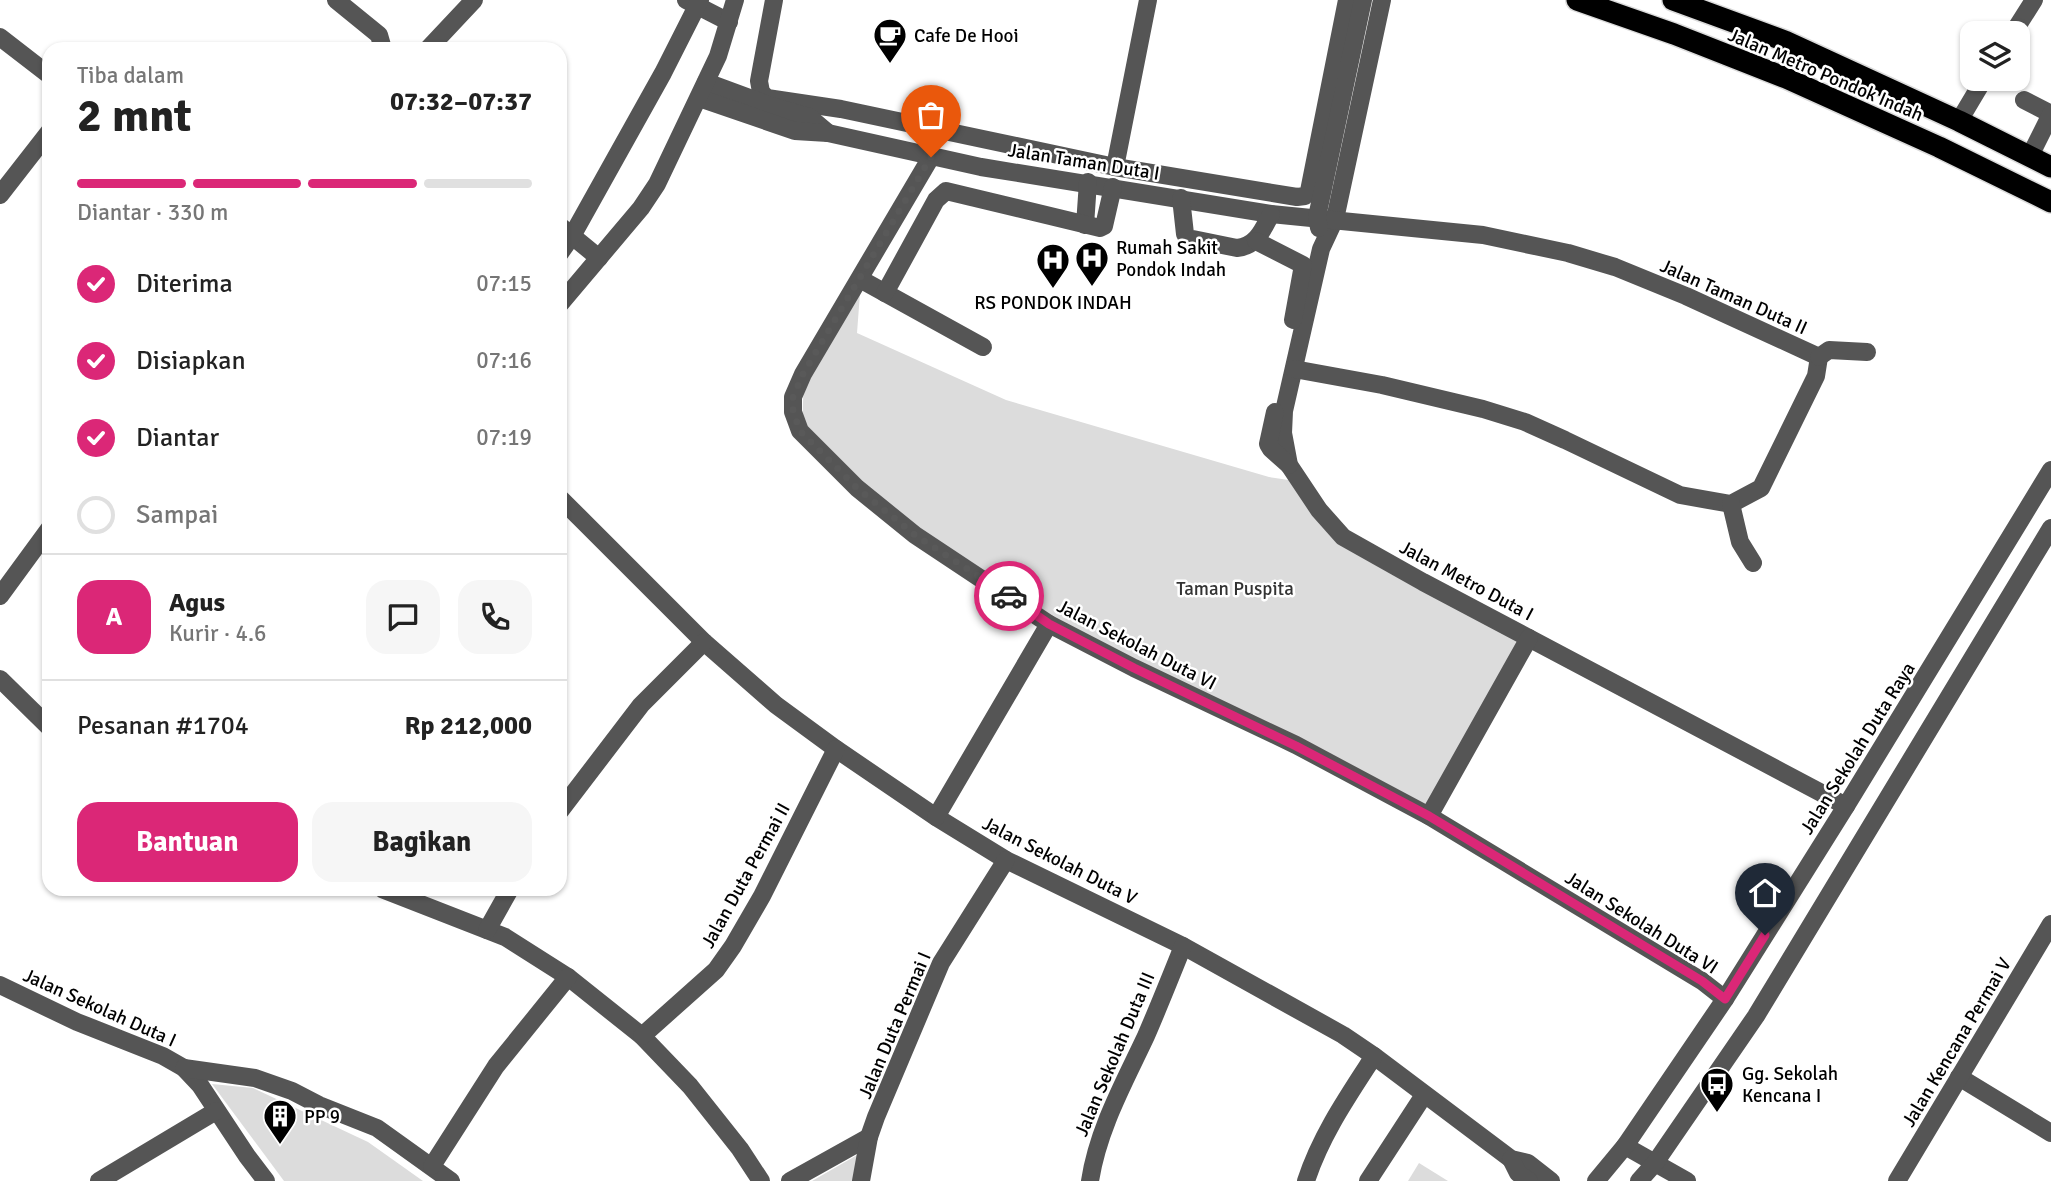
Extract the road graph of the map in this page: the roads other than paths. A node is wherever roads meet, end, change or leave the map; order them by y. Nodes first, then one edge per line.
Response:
1 (336, 0) edge
2 (474, 0) edge
3 (736, 0) edge
4 (774, 0) edge
5 (1148, 0) edge
6 (1347, 0) edge
7 (1363, 0) edge
8 (1382, 0) edge
9 (1577, 0) edge
10 (1673, 0) edge
11 (2034, 0) edge
12 (694, 2) edge
13 (2021, 21) edge
14 (729, 22) junction
15 (0, 37) edge
16 (381, 42) edge
17 (435, 42) edge
18 (1353, 48) junction
19 (1372, 52) junction
20 (42, 70) edge
21 (703, 90) junction
22 (1977, 91) edge
23 (2024, 100) dead end
24 (2051, 114) edge
25 (1959, 121) junction
26 (1329, 125) junction
27 (1355, 131) junction
28 (42, 141) edge
29 (2030, 156) junction
30 (931, 157) junction
31 (1115, 167) junction
32 (2051, 167) edge
33 (1088, 183) junction
34 (1113, 187) junction
35 (0, 195) edge
36 (1181, 198) junction
37 (2051, 202) edge
38 (1271, 214) junction
39 (1326, 218) junction
40 (1085, 225) junction
41 (567, 229) edge
42 (567, 232) edge
43 (1256, 241) junction
44 (599, 258) junction
45 (862, 275) junction
46 (887, 290) junction
47 (567, 296) edge
48 (983, 347) dead end
49 (1867, 352) dead end
50 (1819, 357) junction
51 (1294, 369) junction
52 (1289, 465) junction
53 (2051, 470) edge
54 (1731, 503) junction
55 (567, 505) edge
56 (2051, 528) edge
57 (42, 539) edge
58 (1753, 563) dead end
59 (0, 596) edge
60 (1049, 624) junction
61 (1529, 638) junction
62 (704, 642) junction
63 (0, 679) edge
64 (42, 720) edge
65 (836, 749) junction
66 (567, 801) edge
67 (1846, 806) junction
68 (1429, 816) junction
69 (936, 817) junction
70 (1006, 860) junction
71 (400, 896) edge
72 (506, 896) edge
73 (2051, 924) edge
74 (487, 930) junction
75 (1183, 946) junction
76 (568, 977) junction
77 (0, 985) edge
78 (1725, 999) junction
79 (642, 1037) junction
80 (1374, 1056) junction
81 (184, 1068) junction
82 (1959, 1077) junction
83 (1424, 1095) junction
84 (216, 1111) junction
85 (2051, 1132) edge
86 (869, 1137) junction
87 (1625, 1146) junction
88 (1511, 1159) junction
89 (1654, 1163) junction
90 (432, 1166) junction
91 (99, 1181) edge
92 (266, 1181) edge
93 (451, 1181) edge
94 (761, 1181) edge
95 (790, 1181) edge
96 (860, 1181) edge
97 (1090, 1181) edge
98 (1306, 1181) edge
99 (1368, 1181) edge
100 (1529, 1181) edge
101 (1551, 1181) edge
102 (1596, 1181) edge
103 (1639, 1181) edge
104 (1687, 1181) edge
105 (1897, 1181) edge

1 - 16 street
2 - 17 street
3 - 14 street
4 - 31 street
5 - 31 street
6 - 26 street
7 - 18 street, Jalan Metro Duta I
8 - 19 street, Jalan Metro Duta I
9 - 37 highway, Jalan Metro Pondok Indah
10 - 25 highway, Jalan Metro Pondok Indah
11 - 13 street
12 - 14 street
12 - 41 street
14 - 21 street
15 - 20 street
18 - 19 street
18 - 26 street, Jalan Metro Duta I
19 - 27 street, Jalan Metro Duta I
21 - 30 street, Jalan Taman Duta I
21 - 44 street
22 - 25 street
23 - 24 street
24 - 29 street
25 - 29 highway, Jalan Metro Pondok Indah
26 - 27 street
26 - 31 street
26 - 39 street, Jalan Metro Duta I
27 - 39 street, Jalan Metro Duta I
28 - 35 street
29 - 32 highway, Jalan Metro Pondok Indah
30 - 33 street, Jalan Taman Duta I
30 - 45 street, Jalan Sekolah Duta VI
33 - 34 street, Jalan Taman Duta I
33 - 40 street
34 - 36 street, Jalan Taman Duta I
34 - 40 street
36 - 38 street, Jalan Taman Duta I
36 - 43 street
38 - 39 street, Jalan Taman Duta I
38 - 43 street
39 - 50 street, Jalan Taman Duta II
39 - 51 street, Jalan Metro Duta I
40 - 46 street
42 - 44 street
43 - 52 street
44 - 47 street
45 - 46 street
45 - 60 street, Jalan Sekolah Duta VI
46 - 48 street
49 - 50 street
50 - 54 street, Jalan Taman Duta II
51 - 52 street, Jalan Metro Duta I
51 - 54 street
52 - 61 street, Jalan Metro Duta I
53 - 67 street, Jalan Sekolah Duta Raya
54 - 58 street
55 - 62 street, Jalan Sekolah Duta V
56 - 89 street
57 - 59 street
60 - 68 street, Jalan Sekolah Duta VI
60 - 69 street
61 - 67 street, Jalan Metro Duta I
61 - 68 street
62 - 65 street, Jalan Sekolah Duta V
62 - 66 street
63 - 64 street
65 - 69 street, Jalan Sekolah Duta V
65 - 79 street, Jalan Duta Permai II
67 - 78 street, Jalan Sekolah Duta Raya
68 - 78 street, Jalan Sekolah Duta VI
69 - 70 street, Jalan Sekolah Duta V
70 - 75 street, Jalan Sekolah Duta V
70 - 86 street, Jalan Duta Permai I
71 - 74 street
72 - 74 street
73 - 82 street, Jalan Kencana Permai V
74 - 76 street
75 - 80 street, Jalan Sekolah Duta V
75 - 97 street, Jalan Sekolah Duta III
76 - 79 street
76 - 90 street
77 - 81 street, Jalan Sekolah Duta I
78 - 87 street, Jalan Sekolah Duta Raya
79 - 94 street
80 - 83 street, Jalan Sekolah Duta V
80 - 98 street
81 - 84 street, Jalan Sekolah Duta I
81 - 90 street, Jalan Sekolah Duta I
82 - 85 street
82 - 105 street, Jalan Kencana Permai V
83 - 88 street, Jalan Sekolah Duta V
83 - 99 street
84 - 91 street
84 - 92 street, Jalan Sekolah Duta I
86 - 95 street
86 - 96 street, Jalan Duta Permai I
87 - 89 street
87 - 102 street, Jalan Sekolah Duta Raya
88 - 100 street, Jalan Sekolah Duta V
88 - 101 street, Jalan Sekolah Duta V
89 - 103 street
89 - 104 street
90 - 93 street, Jalan Sekolah Duta I

